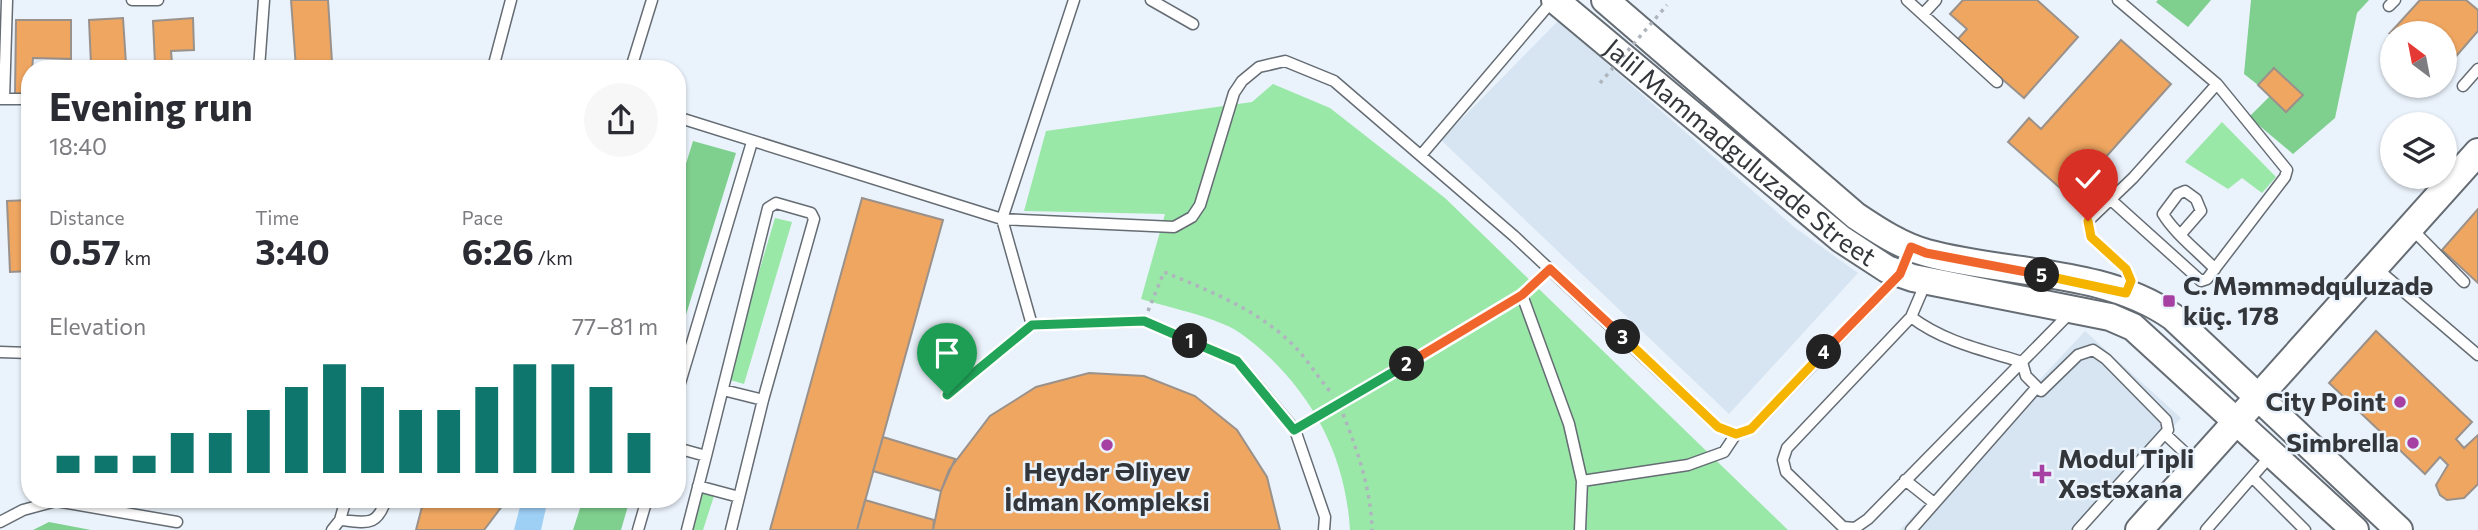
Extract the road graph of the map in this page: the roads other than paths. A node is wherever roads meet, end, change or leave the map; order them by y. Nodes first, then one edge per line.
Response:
1 (7, 0) edge
2 (132, 0) edge
3 (158, 0) edge
4 (264, 0) edge
5 (511, 0) edge
6 (652, 0) edge
7 (1074, 0) edge
8 (1151, 0) edge
9 (1554, 0) edge
10 (1605, 0) edge
11 (1908, 0) edge
12 (1936, 0) edge
13 (2118, 0) edge
14 (1924, 13) junction
15 (1194, 24) dead end
16 (260, 60) edge
17 (495, 60) edge
18 (633, 60) edge
19 (2478, 69) edge
20 (1997, 82) dead end
21 (2217, 84) junction
22 (2463, 86) dead end
23 (2, 99) edge
24 (21, 99) edge
25 (686, 120) edge
26 (752, 142) junction
27 (2478, 152) edge
28 (1422, 154) junction
29 (2110, 199) junction
30 (1002, 219) junction
31 (2411, 228) junction
32 (2181, 234) dead end
33 (1911, 247) junction
34 (2374, 267) junction
35 (1550, 269) junction
36 (2215, 269) junction
37 (1900, 274) junction
38 (1926, 282) junction
39 (2084, 282) junction
40 (2464, 282) dead end
41 (2126, 293) junction
42 (1522, 295) junction
43 (2074, 309) junction
44 (1911, 317) junction
45 (1032, 325) junction
46 (0, 352) edge
47 (21, 353) edge
48 (2478, 355) edge
49 (2022, 362) junction
50 (686, 363) edge
51 (2037, 387) junction
52 (723, 390) junction
53 (947, 395) dead end
54 (2256, 397) junction
55 (763, 400) junction
56 (1339, 404) road end
57 (2236, 420) junction
58 (1736, 434) junction
59 (2165, 434) junction
60 (686, 450) edge
61 (2272, 454) junction
62 (706, 456) junction
63 (2196, 463) junction
64 (2252, 477) junction
65 (1905, 480) junction
66 (1582, 481) junction
67 (698, 486) junction
68 (739, 497) junction
69 (1934, 503) junction
70 (30, 508) edge
71 (96, 508) edge
72 (343, 508) edge
73 (384, 508) edge
74 (644, 508) edge
75 (340, 520) junction
76 (0, 522) edge
77 (177, 522) dead end
78 (332, 530) edge
79 (638, 530) edge
80 (687, 530) edge
81 (731, 530) edge
82 (1324, 530) edge
83 (1580, 530) edge
84 (1911, 530) edge
85 (2078, 530) edge
86 (2139, 530) edge
87 (2206, 530) edge
88 (2305, 530) edge
89 (2355, 530) edge
90 (2399, 530) edge

1 - 23 lane
2 - 3 lane
4 - 16 lane
5 - 17 lane
6 - 18 lane
7 - 30 lane
8 - 15 lane
9 - 28 lane
9 - 37 main road, Jalil Mammadguluzade Street
10 - 33 main road, Jalil Mammadguluzade Street
11 - 14 lane
12 - 14 lane
13 - 21 lane
14 - 20 lane
19 - 22 lane
21 - 29 lane
21 - 36 lane
23 - 24 lane
25 - 26 lane
26 - 30 lane
26 - 50 lane
27 - 31 main road
28 - 30 lane
28 - 35 lane
29 - 36 lane
29 - 41 lane
30 - 45 lane
31 - 34 main road
31 - 40 lane
32 - 36 lane
33 - 37 main road
33 - 39 main road, Jalil Mammadguluzade Street
34 - 48 lane
34 - 54 main road
35 - 42 lane
35 - 58 lane
37 - 38 main road, Jalil Mammadguluzade Street
37 - 58 lane
38 - 43 main road, Jalil Mammadguluzade Street
38 - 44 lane
39 - 41 main road, Jalil Mammadguluzade Street
39 - 43 main road
41 - 54 main road, Jalil Mammadguluzade Street
42 - 56 lane
42 - 66 lane
43 - 49 lane
43 - 57 main road, Jalil Mammadguluzade Street
44 - 49 lane
44 - 65 lane
45 - 53 lane
45 - 82 lane
46 - 47 lane
49 - 51 lane
49 - 65 lane
51 - 59 lane
51 - 69 lane
52 - 55 lane
52 - 55 lane
52 - 62 lane
54 - 57 main road
54 - 90 main road, Jalil Mammadguluzade Street
55 - 68 lane
57 - 61 main road, Jalil Mammadguluzade Street
57 - 63 main road
58 - 66 lane
59 - 63 lane
59 - 85 lane
60 - 62 lane
61 - 64 lane
61 - 89 main road, Jalil Mammadguluzade Street
62 - 67 lane
63 - 86 main road
64 - 87 lane
64 - 88 lane
65 - 69 lane
66 - 83 lane
67 - 68 lane
67 - 80 lane
68 - 81 lane
69 - 84 lane
70 - 76 lane
71 - 77 lane
72 - 75 lane
73 - 75 lane
74 - 79 lane
75 - 78 lane

